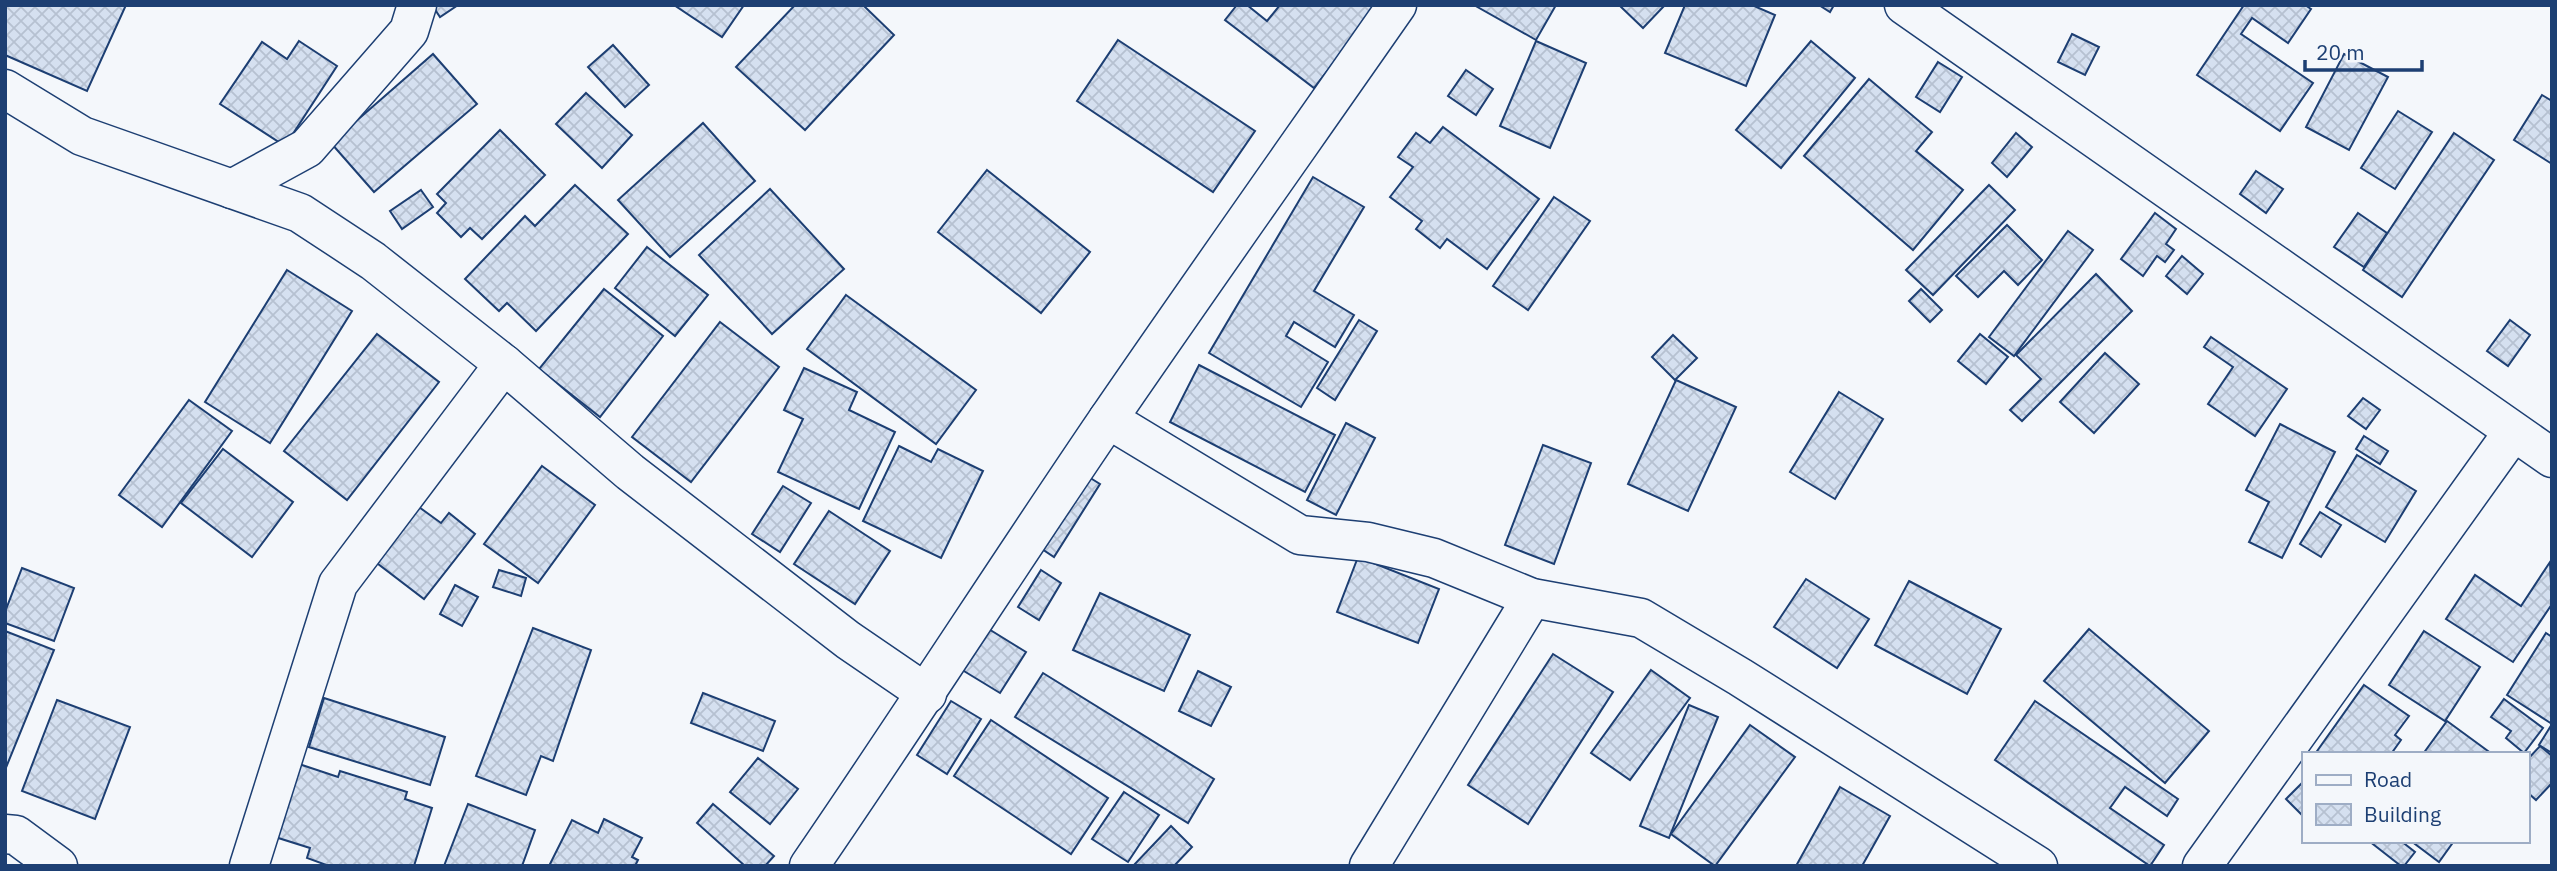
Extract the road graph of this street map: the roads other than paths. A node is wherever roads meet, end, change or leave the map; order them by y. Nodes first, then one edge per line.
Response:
1 (417, 5) edge
2 (1397, 5) edge
3 (1904, 5) edge
4 (5, 89) edge
5 (232, 189) junction
6 (504, 364) junction
7 (1108, 419) junction
8 (2513, 432) junction
9 (2552, 458) edge
10 (1532, 598) junction
11 (927, 694) junction
12 (5, 834) edge
13 (58, 866) edge
14 (249, 866) edge
15 (809, 866) edge
16 (1370, 866) edge
17 (2038, 866) edge
18 (2202, 866) edge

1 - 5 street
2 - 7 street
3 - 8 street
4 - 5 street
5 - 6 street
6 - 11 street
6 - 14 street
7 - 10 street
7 - 11 street
8 - 9 street
8 - 18 street
10 - 16 street
10 - 17 street
11 - 15 street
12 - 13 street

